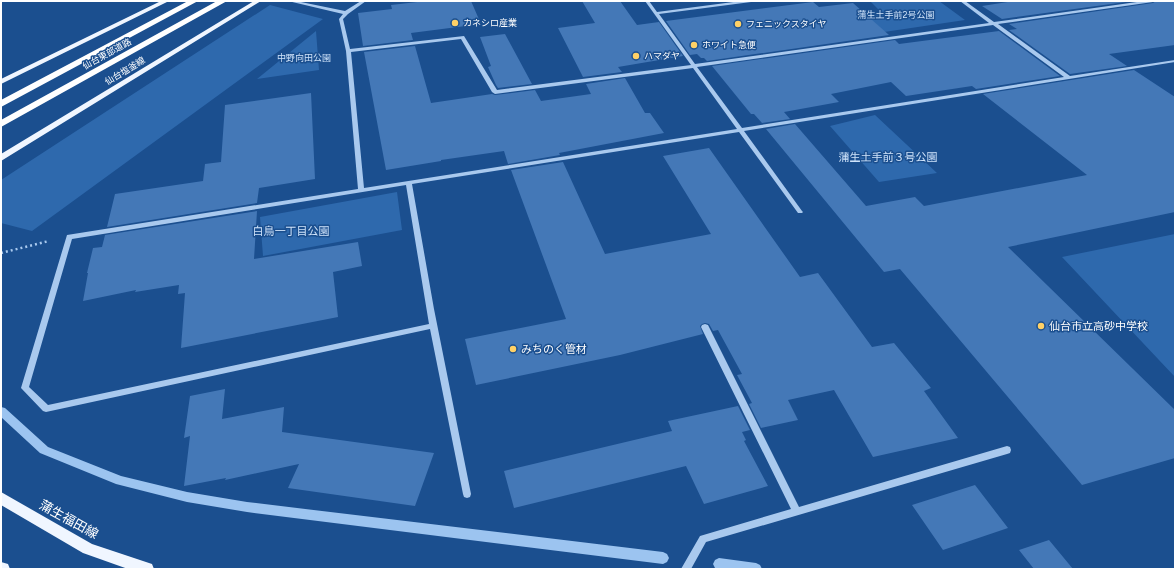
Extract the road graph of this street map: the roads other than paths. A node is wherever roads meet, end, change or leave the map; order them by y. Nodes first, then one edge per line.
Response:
1 (166, 1) edge
2 (194, 1) edge
3 (222, 1) edge
4 (258, 1) edge
5 (290, 1) edge
6 (364, 1) edge
7 (647, 1) edge
8 (751, 1) edge
9 (962, 1) edge
10 (1152, 1) edge
11 (346, 13) junction
12 (656, 13) junction
13 (992, 23) junction
14 (348, 51) junction
15 (1175, 61) edge
16 (694, 66) junction
17 (1069, 78) junction
18 (1, 82) edge
19 (1, 104) edge
20 (1, 124) edge
21 (739, 129) junction
22 (1, 158) edge
23 (410, 183) junction
24 (361, 190) junction
25 (800, 212) dead end
26 (433, 326) junction
27 (705, 327) dead end
28 (1007, 450) dead end
29 (467, 494) dead end
30 (1, 498) edge
31 (796, 511) junction
32 (147, 569) edge
33 (686, 569) edge

1 - 18 main road
2 - 19 highway, 仙台東部道路
3 - 20 highway, 仙台東部道路
4 - 22 main road, 仙台塩釜線
5 - 11 street
6 - 11 street
7 - 12 street
8 - 12 street
9 - 13 street
10 - 13 street
11 - 14 street
12 - 16 street
13 - 16 street
13 - 17 street
14 - 16 street
14 - 24 street
15 - 17 street
16 - 21 street
17 - 21 street
21 - 23 street
21 - 25 street
23 - 24 street
23 - 26 street
24 - 26 street
26 - 29 street
27 - 31 street
28 - 31 street
30 - 32 main road, 蒲生福田線
31 - 33 street

